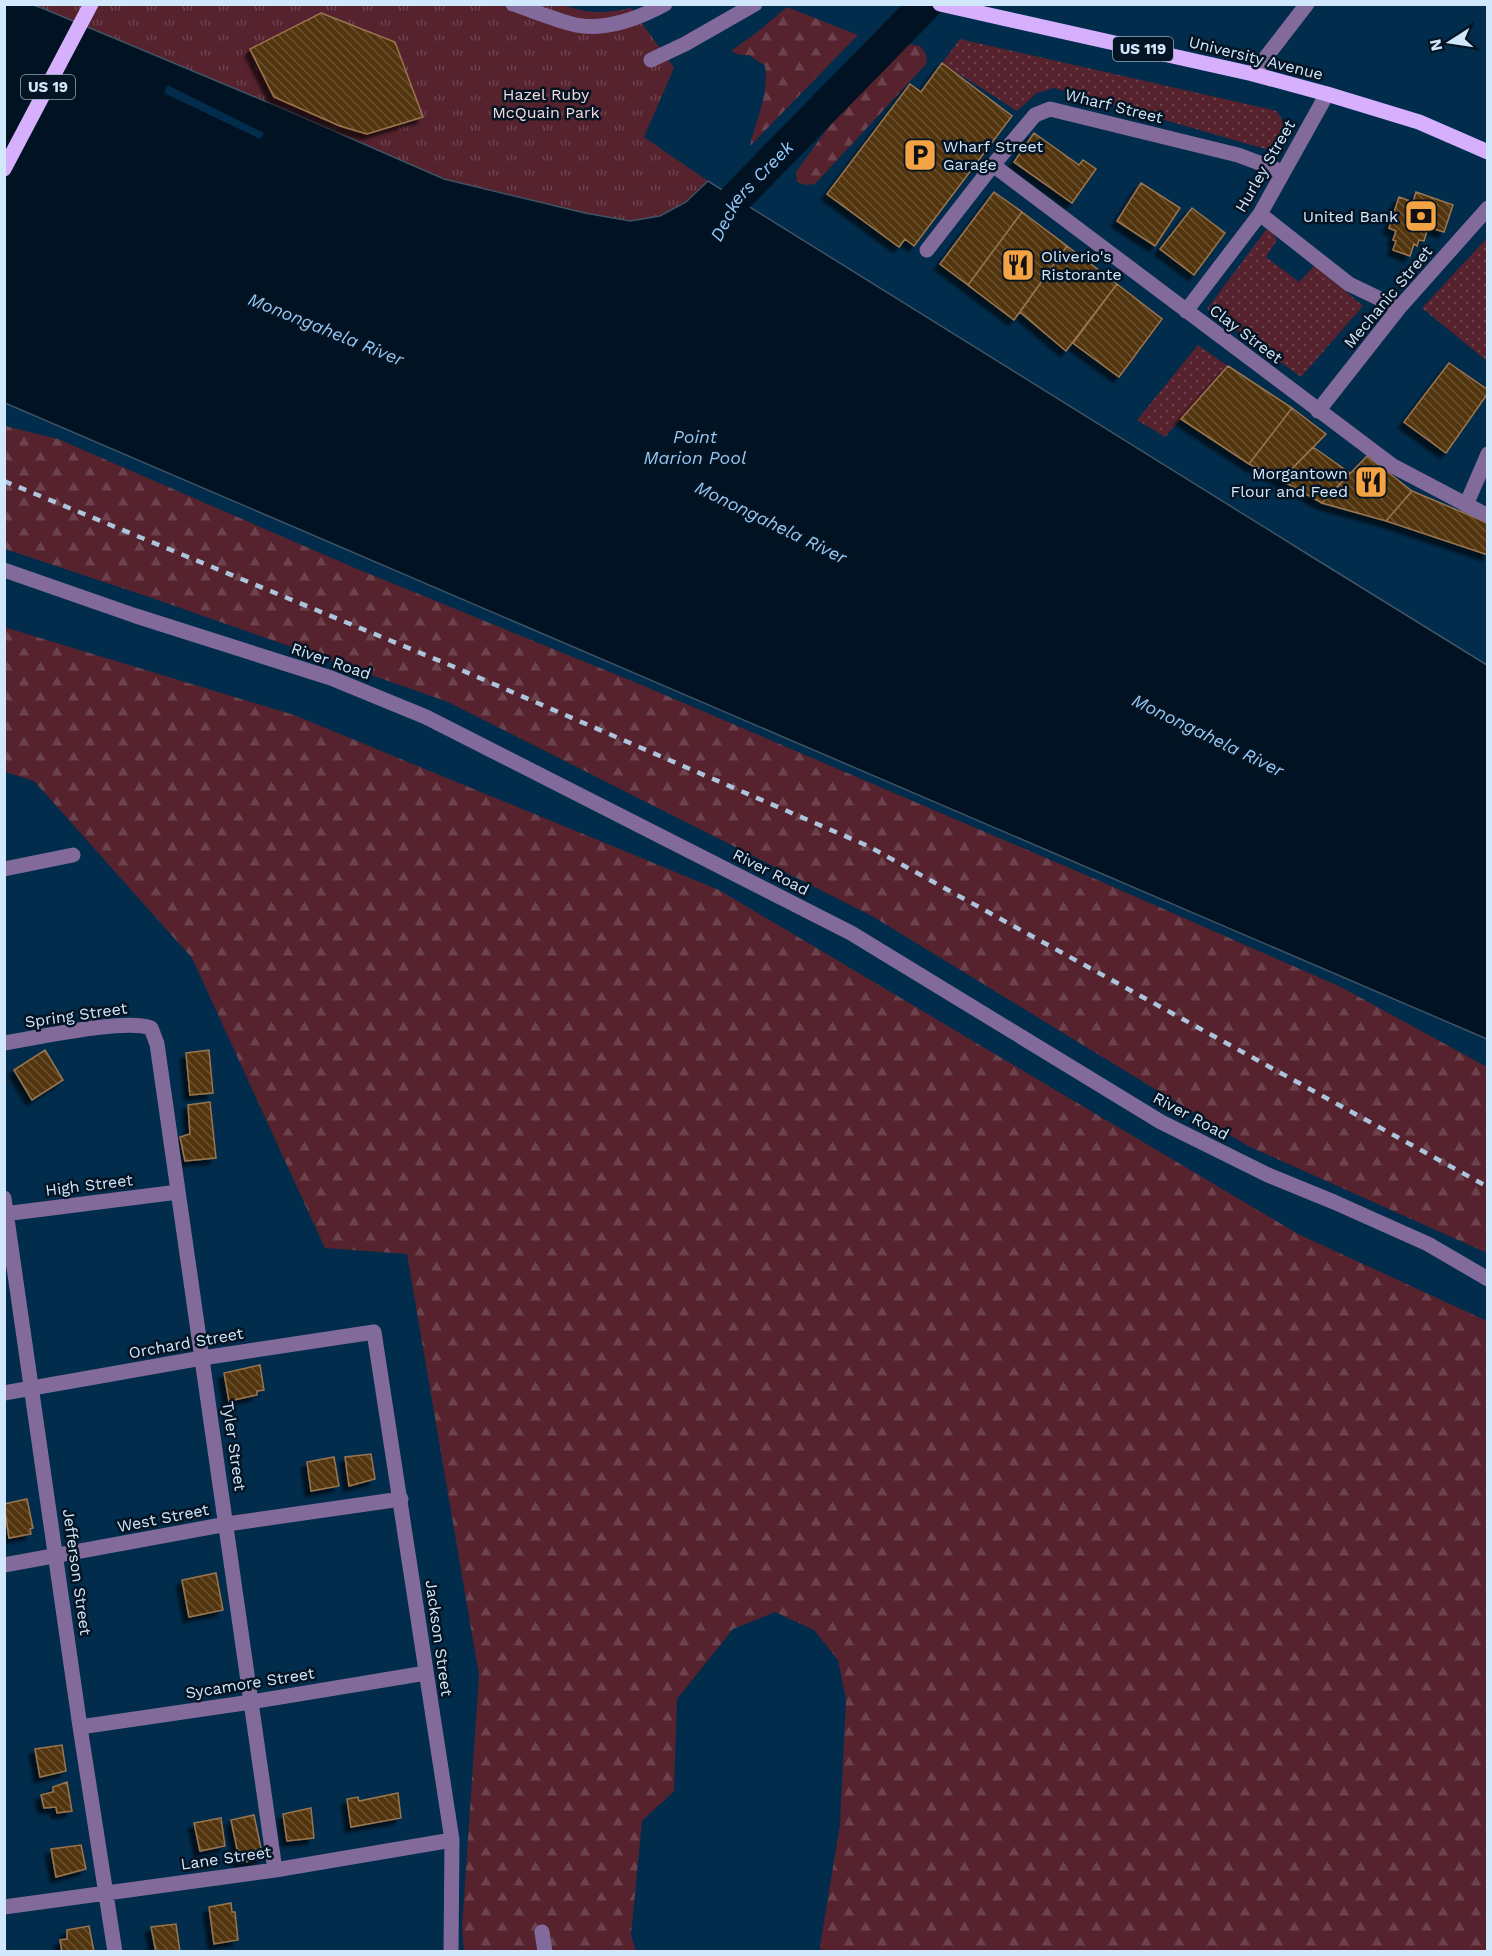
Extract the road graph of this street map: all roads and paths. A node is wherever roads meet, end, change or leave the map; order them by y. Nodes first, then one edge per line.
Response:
1 (91, 4) edge
2 (513, 4) edge
3 (665, 4) edge
4 (755, 4) edge
5 (940, 4) edge
6 (1307, 4) edge
7 (651, 60) dead end
8 (1253, 74) junction
9 (1327, 94) junction
10 (1488, 152) edge
11 (993, 165) junction
12 (4, 169) edge
13 (1283, 172) junction
14 (1488, 208) edge
15 (1260, 214) junction
16 (927, 250) dead end
17 (1399, 308) junction
18 (1186, 311) junction
19 (1318, 411) junction
20 (1488, 454) edge
21 (1466, 505) junction
22 (1488, 516) edge
23 (4, 570) edge
24 (73, 855) dead end
25 (4, 868) edge
26 (151, 1028) joint
27 (4, 1043) edge
28 (178, 1192) junction
29 (4, 1198) edge
30 (6, 1214) edge
31 (1488, 1279) edge
32 (374, 1332) joint
33 (202, 1358) junction
34 (33, 1388) junction
35 (4, 1393) edge
36 (400, 1499) junction
37 (227, 1524) junction
38 (57, 1556) junction
39 (4, 1565) edge
40 (426, 1673) junction
41 (251, 1702) junction
42 (80, 1727) junction
43 (452, 1840) junction
44 (275, 1870) junction
45 (108, 1894) junction
46 (4, 1907) edge
47 (542, 1932) dead end
48 (115, 1952) edge
49 (451, 1952) edge
50 (545, 1952) edge

1 - 12 main road, US 19
2 - 3 street
4 - 7 street
5 - 8 main road, University Avenue / US 119
6 - 8 street
8 - 9 main road, University Avenue / US 119
9 - 10 main road, University Avenue / US 119
9 - 13 street, Hurley Street
11 - 13 street, Wharf Street
11 - 16 street, Wharf Street
11 - 18 street, Clay Street
13 - 15 street, Hurley Street
14 - 17 street, Mechanic Street
15 - 17 street
15 - 18 street, Hurley Street
17 - 19 street, Mechanic Street
18 - 19 street, Clay Street
19 - 21 street, Clay Street
20 - 21 street
21 - 22 street, Clay Street
23 - 31 street, River Road
24 - 25 street
26 - 27 street, Spring Street
26 - 28 street, Tyler Street
28 - 30 street, High Street
28 - 33 street, Tyler Street
29 - 30 street, Jefferson Street
30 - 34 street, Jefferson Street
32 - 33 street, Orchard Street
32 - 36 street, Jackson Street
33 - 34 street, Orchard Street
33 - 37 street, Tyler Street
34 - 35 street, Orchard Street
34 - 38 street, Jefferson Street
36 - 37 street, West Street
36 - 40 street, Jackson Street
37 - 38 street, West Street
37 - 41 street, Tyler Street
38 - 39 street, West Street
38 - 42 street, Jefferson Street
40 - 41 street, Sycamore Street
40 - 43 street, Jackson Street
41 - 42 street, Sycamore Street
41 - 44 street, Tyler Street
42 - 45 street, Jefferson Street
43 - 44 street, Lane Street
43 - 49 street, Jackson Street
44 - 45 street, Lane Street
45 - 46 street, Lane Street
45 - 48 street, Jefferson Street
47 - 50 street

